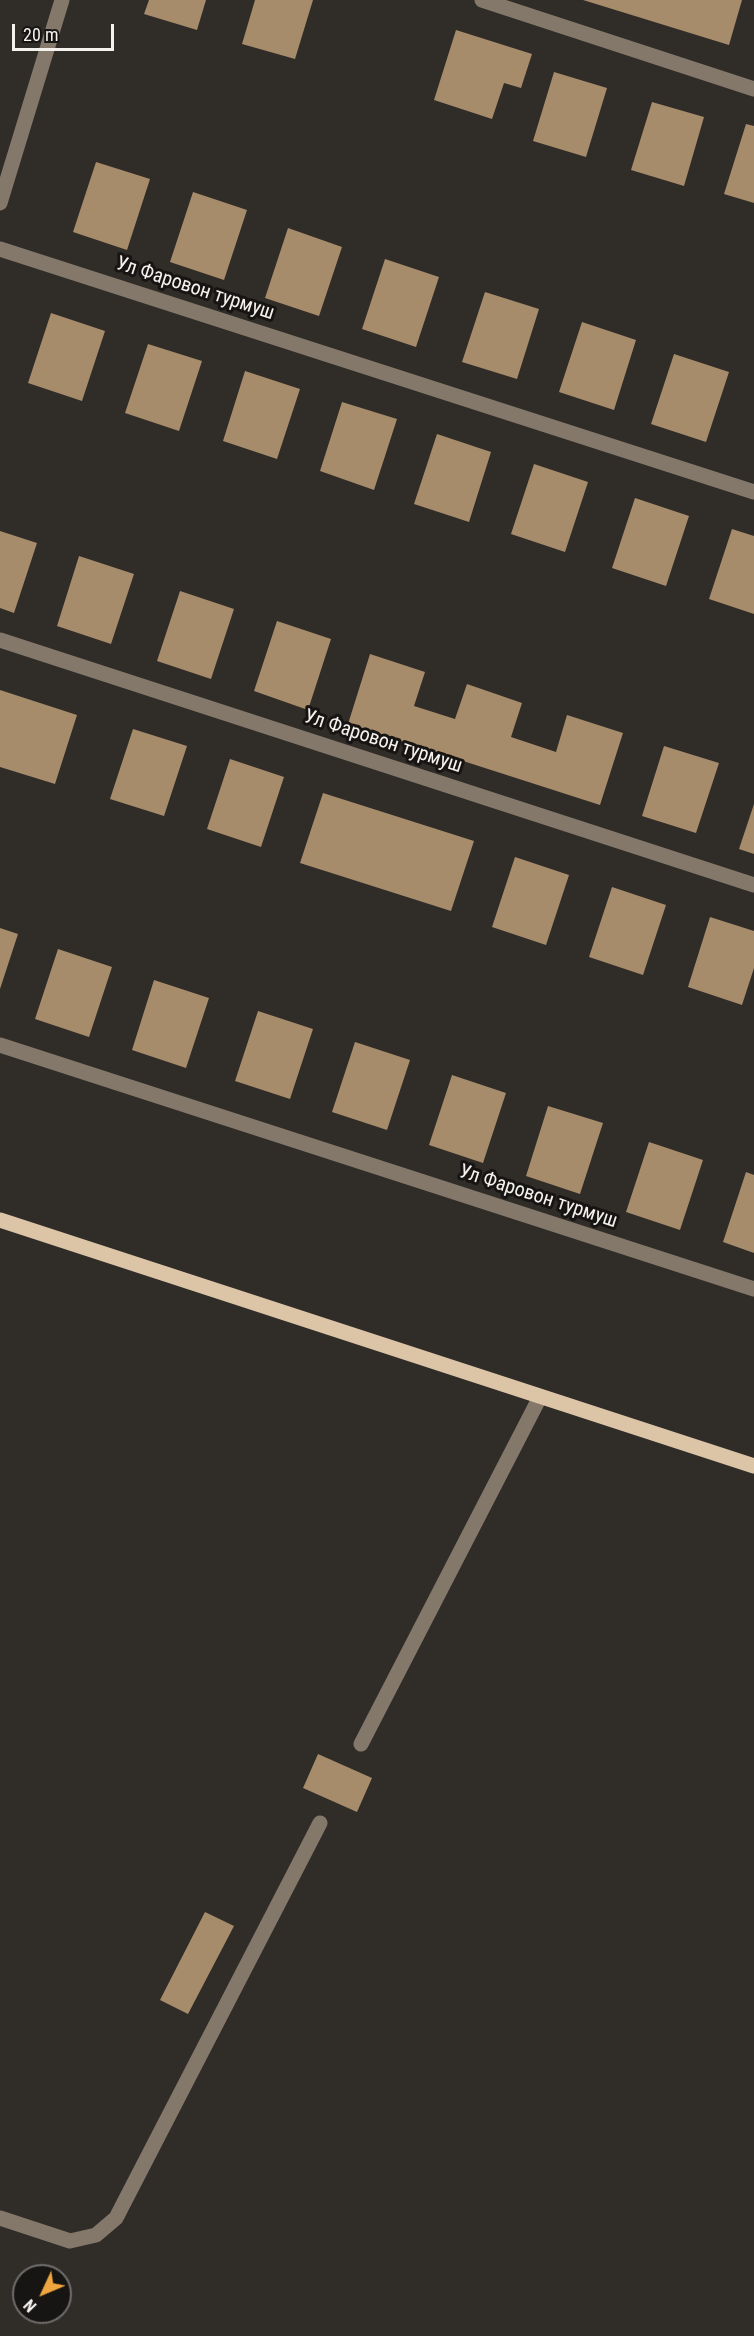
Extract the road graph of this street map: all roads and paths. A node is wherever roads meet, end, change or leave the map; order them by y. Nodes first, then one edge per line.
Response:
1 (62, 0) edge
2 (482, 0) edge
3 (754, 88) edge
4 (0, 202) edge
5 (0, 249) edge
6 (754, 492) edge
7 (0, 640) edge
8 (754, 885) edge
9 (0, 1046) edge
10 (0, 1220) edge
11 (754, 1290) edge
12 (540, 1397) junction
13 (754, 1466) edge
14 (361, 1744) dead end
15 (320, 1823) dead end
16 (0, 2218) edge

1 - 4 street
2 - 3 street
5 - 6 street, Ул Фаровон турмуш
7 - 8 street, Ул Фаровон турмуш
9 - 11 street, Ул Фаровон турмуш
10 - 12 main road
12 - 13 main road
12 - 14 street
15 - 16 street

